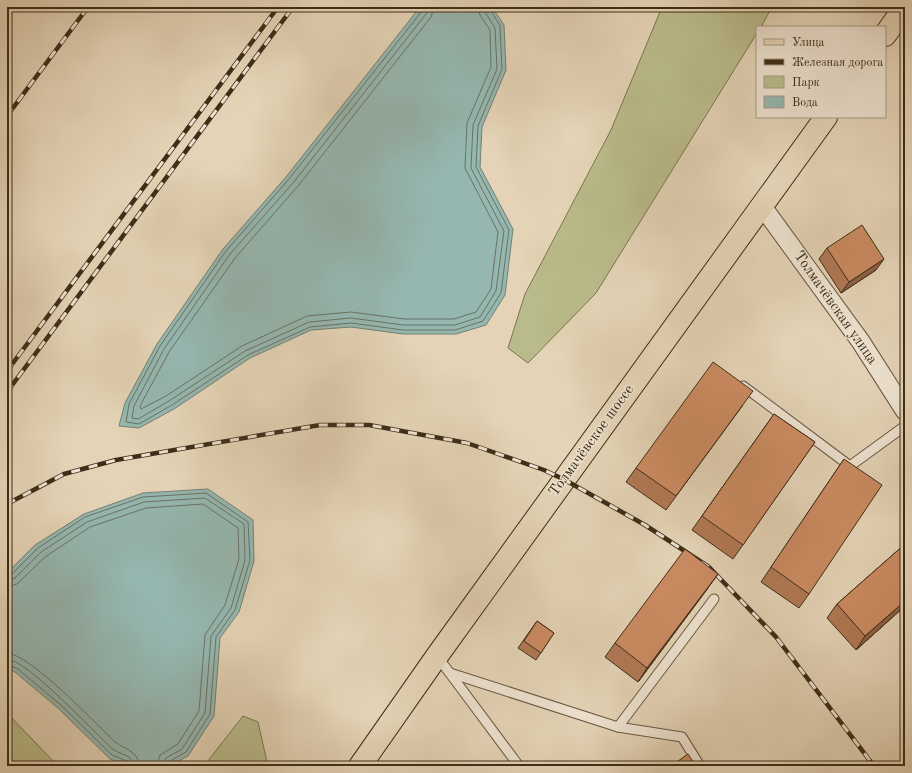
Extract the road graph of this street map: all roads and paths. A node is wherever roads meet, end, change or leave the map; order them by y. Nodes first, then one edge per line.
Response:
1 (905, 7) edge
2 (886, 34) edge
3 (825, 118) edge
4 (762, 206) junction
5 (734, 379) edge
6 (905, 411) edge
7 (905, 426) edge
8 (714, 599) dead end
9 (444, 664) junction
10 (618, 727) junction
11 (360, 766) edge
12 (519, 766) edge
13 (700, 766) edge

1 - 2 main road
3 - 4 main road, Толмачёвское шоссе
4 - 6 street, Толмачёвская улица
4 - 9 main road, Толмачёвское шоссе
5 - 7 lane
8 - 10 lane
9 - 10 lane
9 - 11 main road, Толмачёвское шоссе
9 - 12 lane
10 - 13 lane

